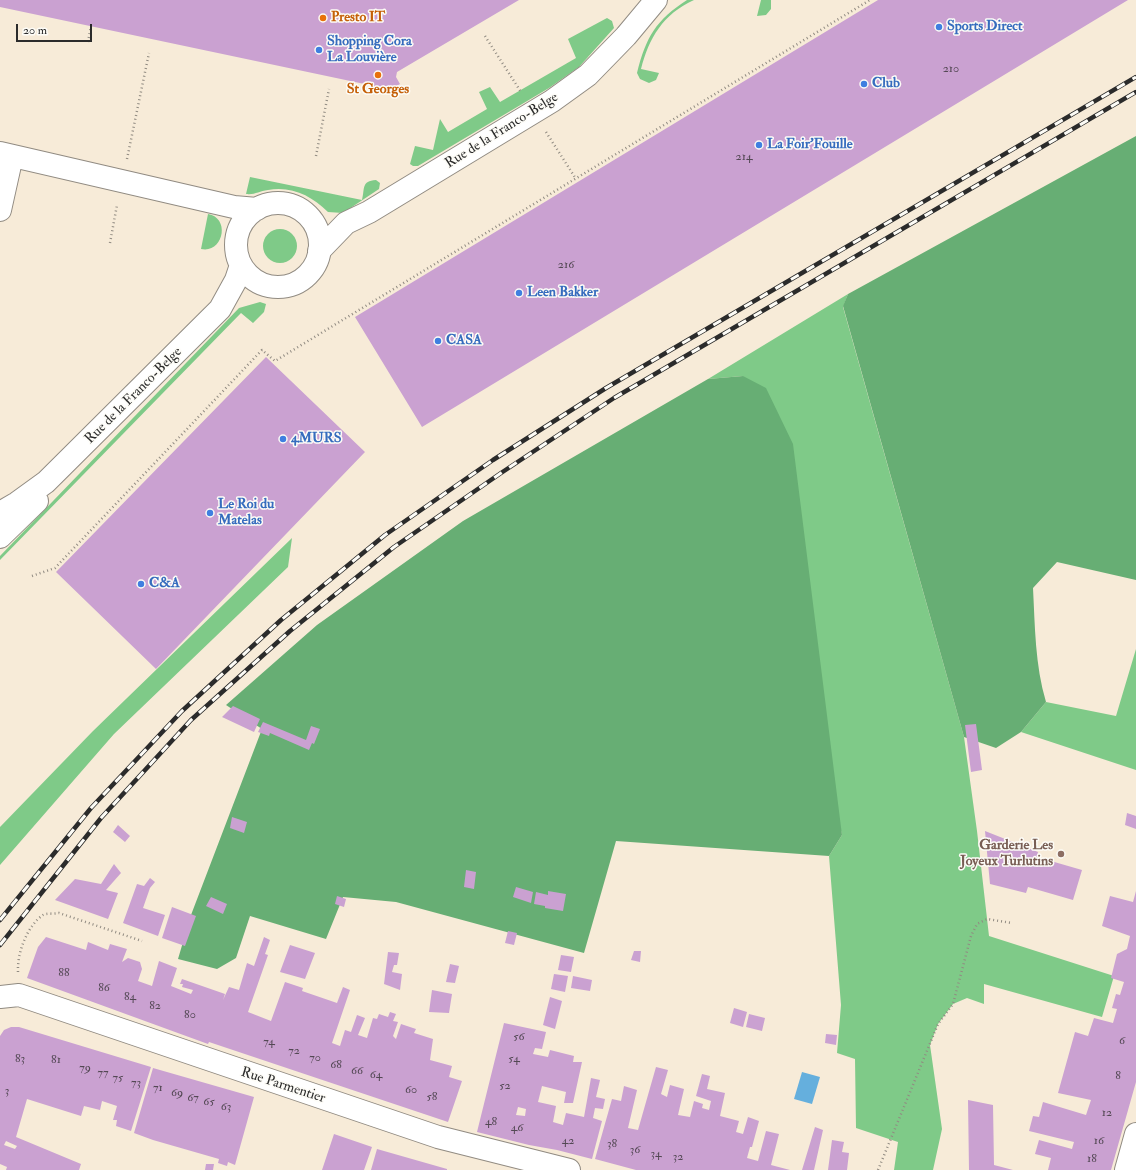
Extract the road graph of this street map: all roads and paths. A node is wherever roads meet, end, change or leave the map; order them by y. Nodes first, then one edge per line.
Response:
1 (656, 0) edge
2 (669, 0) edge
3 (870, 0) edge
4 (641, 9) edge
5 (91, 26) dead end
6 (88, 42) dead end
7 (149, 53) dead end
8 (329, 89) dead end
9 (6, 154) edge
10 (316, 156) dead end
11 (122, 181) junction
12 (257, 209) junction
13 (0, 210) edge
14 (313, 223) junction
15 (346, 223) junction
16 (110, 243) dead end
17 (319, 251) junction
18 (241, 264) junction
19 (260, 283) junction
20 (220, 309) junction
21 (46, 482) junction
22 (0, 513) edge
23 (0, 537) edge
24 (32, 576) dead end
25 (1012, 923) dead end
26 (142, 941) dead end
27 (9, 996) edge
28 (1136, 1134) edge
29 (569, 1170) edge
30 (878, 1170) edge
31 (1126, 1170) edge

1 - 4 street, Rue de la Franco-Belge
2 - 4 street, Rue de la Franco-Belge
3 - 24 path
4 - 15 street, Rue de la Franco-Belge
5 - 6 path
7 - 11 path
8 - 10 path
9 - 11 street
9 - 13 street
11 - 12 street
11 - 16 path
12 - 14 street, Rue de la Franco-Belge
12 - 18 street, Rue de la Franco-Belge
14 - 15 street, Rue de la Franco-Belge
14 - 17 street, Rue de la Franco-Belge
15 - 17 street, Rue de la Franco-Belge
17 - 19 street, Rue de la Franco-Belge
18 - 19 street, Rue de la Franco-Belge
18 - 20 street, Rue de la Franco-Belge
19 - 20 street, Rue de la Franco-Belge
20 - 21 street, Rue de la Franco-Belge
21 - 22 street, Rue de la Franco-Belge
21 - 23 street, Rue de la Franco-Belge
25 - 30 path
26 - 27 path
27 - 29 street, Rue Parmentier
28 - 31 street

